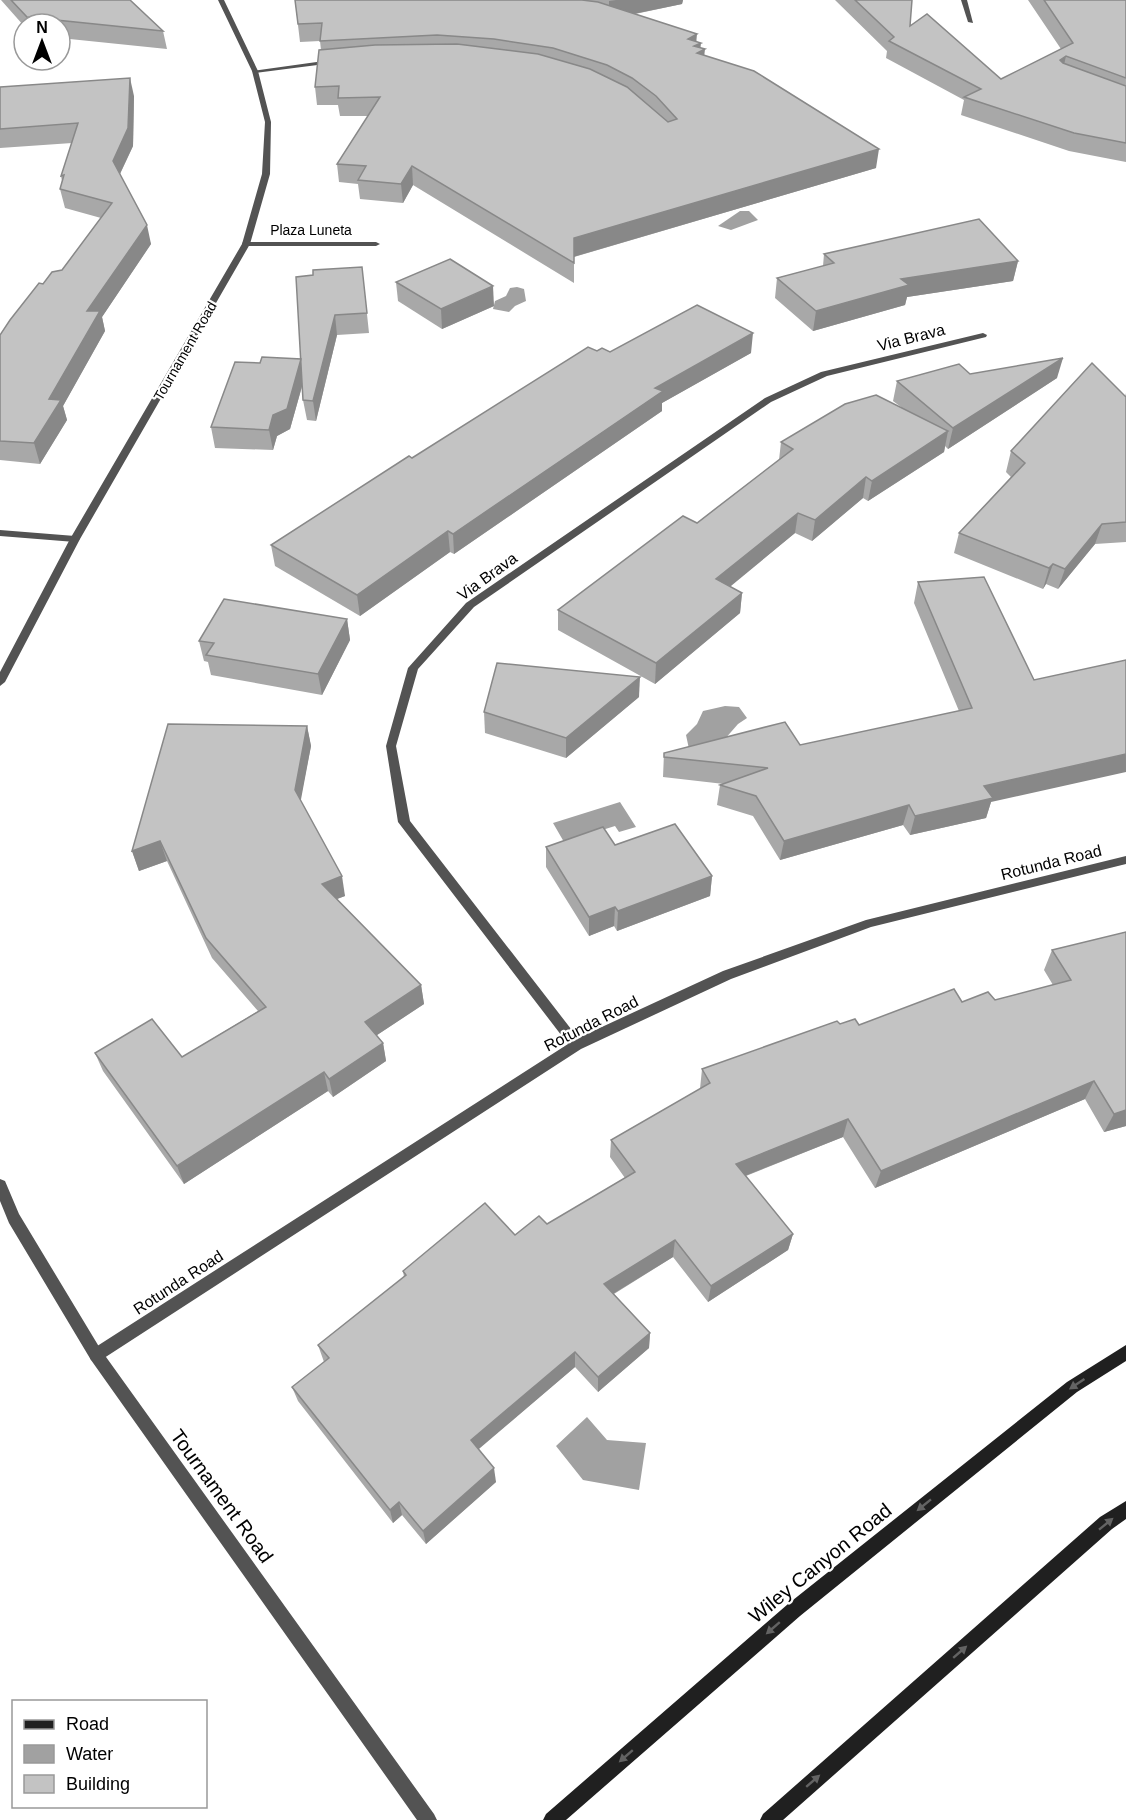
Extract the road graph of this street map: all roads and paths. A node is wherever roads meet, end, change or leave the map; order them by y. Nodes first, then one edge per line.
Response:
1 (221, 0) edge
2 (964, 0) edge
3 (972, 22) dead end
4 (340, 61) edge
5 (255, 71) junction
6 (246, 244) junction
7 (376, 244) dead end
8 (982, 335) dead end
9 (0, 533) edge
10 (75, 539) junction
11 (0, 682) edge
12 (1126, 861) edge
13 (576, 1045) junction
14 (0, 1185) edge
15 (1126, 1352) edge
16 (96, 1355) junction
17 (1126, 1509) edge
18 (428, 1820) edge
19 (552, 1820) edge
20 (770, 1820) edge

1 - 5 street, Tournament Road
2 - 3 street
4 - 5 street
5 - 6 street, Tournament Road
6 - 7 street, Plaza Luneta
6 - 10 street, Tournament Road
8 - 13 street, Via Brava
9 - 10 street
10 - 11 street, Tournament Road
12 - 13 street, Rotunda Road
13 - 16 street, Rotunda Road
14 - 16 street, Tournament Road
15 -> 19 main road, Wiley Canyon Road
16 - 18 street, Tournament Road
20 -> 17 main road

